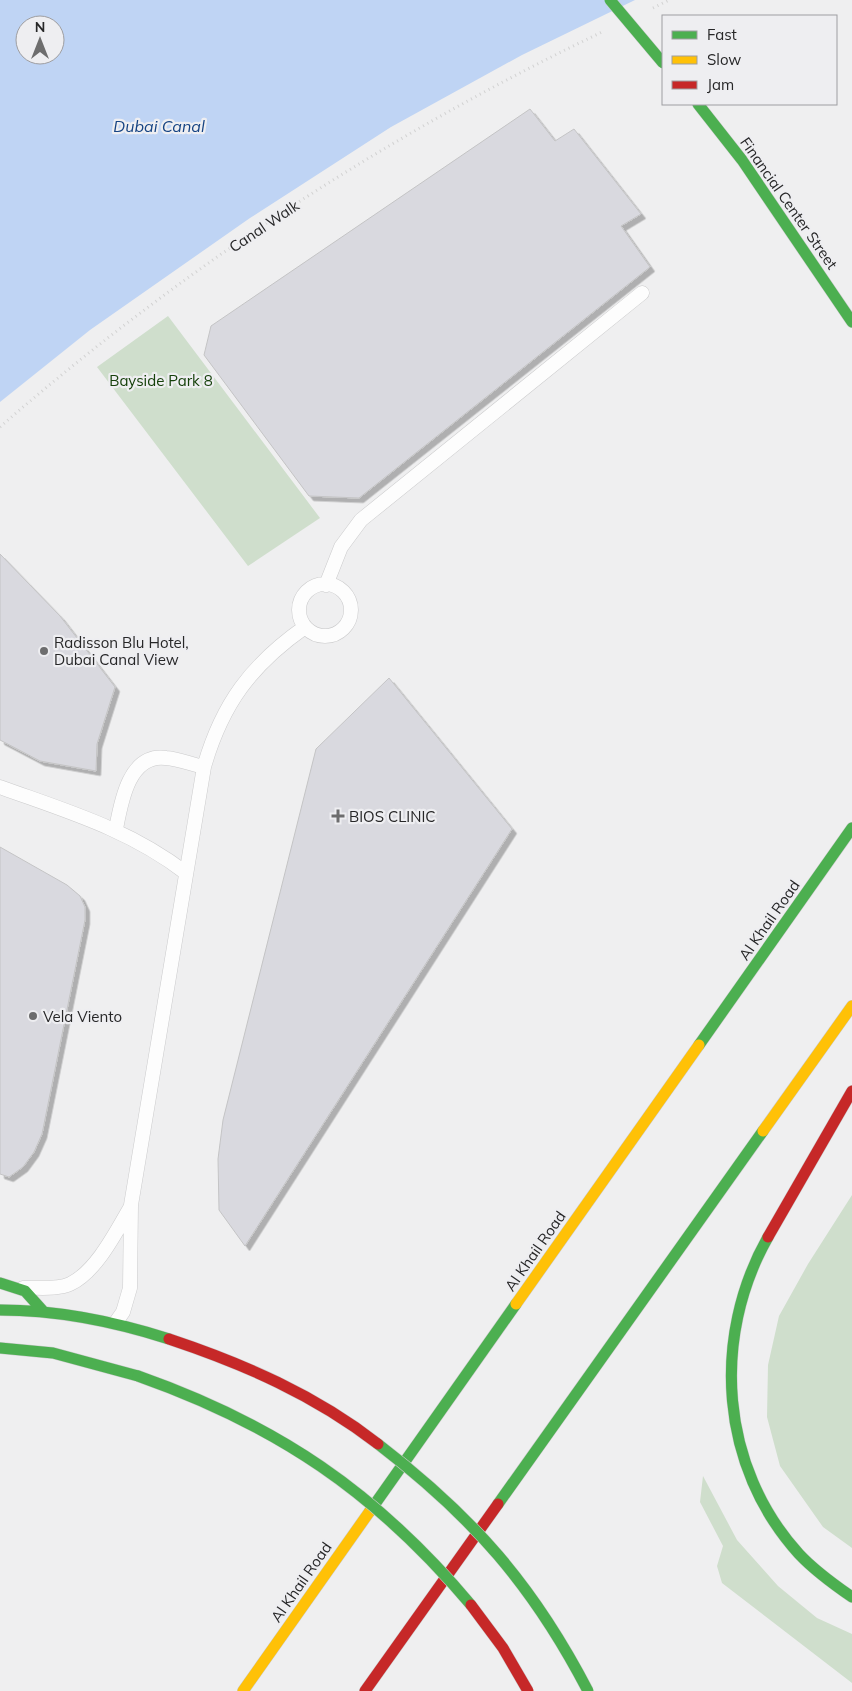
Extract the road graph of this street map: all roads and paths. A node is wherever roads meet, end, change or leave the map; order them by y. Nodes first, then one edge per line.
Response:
1 (610, 0) edge
2 (549, 57) dead end
3 (662, 62) edge
4 (699, 105) edge
5 (642, 293) dead end
6 (852, 322) edge
7 (0, 427) edge
8 (326, 585) junction
9 (305, 627) junction
10 (204, 767) junction
11 (0, 787) edge
12 (852, 828) edge
13 (116, 829) junction
14 (186, 873) junction
15 (852, 1006) edge
16 (852, 1091) edge
17 (131, 1205) junction
18 (0, 1283) edge
19 (19, 1288) junction
20 (0, 1310) edge
21 (43, 1311) junction
22 (116, 1322) junction
23 (0, 1348) edge
24 (852, 1597) edge
25 (243, 1691) edge
26 (365, 1691) edge
27 (528, 1691) edge
28 (588, 1691) edge

1 - 3 main road, bridge
2 - 7 path, Canal Walk
4 - 6 main road, Financial Center Street
5 - 8 lane
8 - 9 lane
8 - 9 lane
9 - 10 lane
10 - 13 lane
10 - 14 lane
11 - 13 lane
12 - 25 main road, Al Khail Road
13 - 14 lane
14 - 17 lane
15 - 26 main road
16 - 24 main road
17 - 19 lane
17 - 22 lane
18 - 19 main road
19 - 21 main road
20 - 21 main road
21 - 22 main road
22 - 28 main road, bridge
23 - 27 main road, bridge

